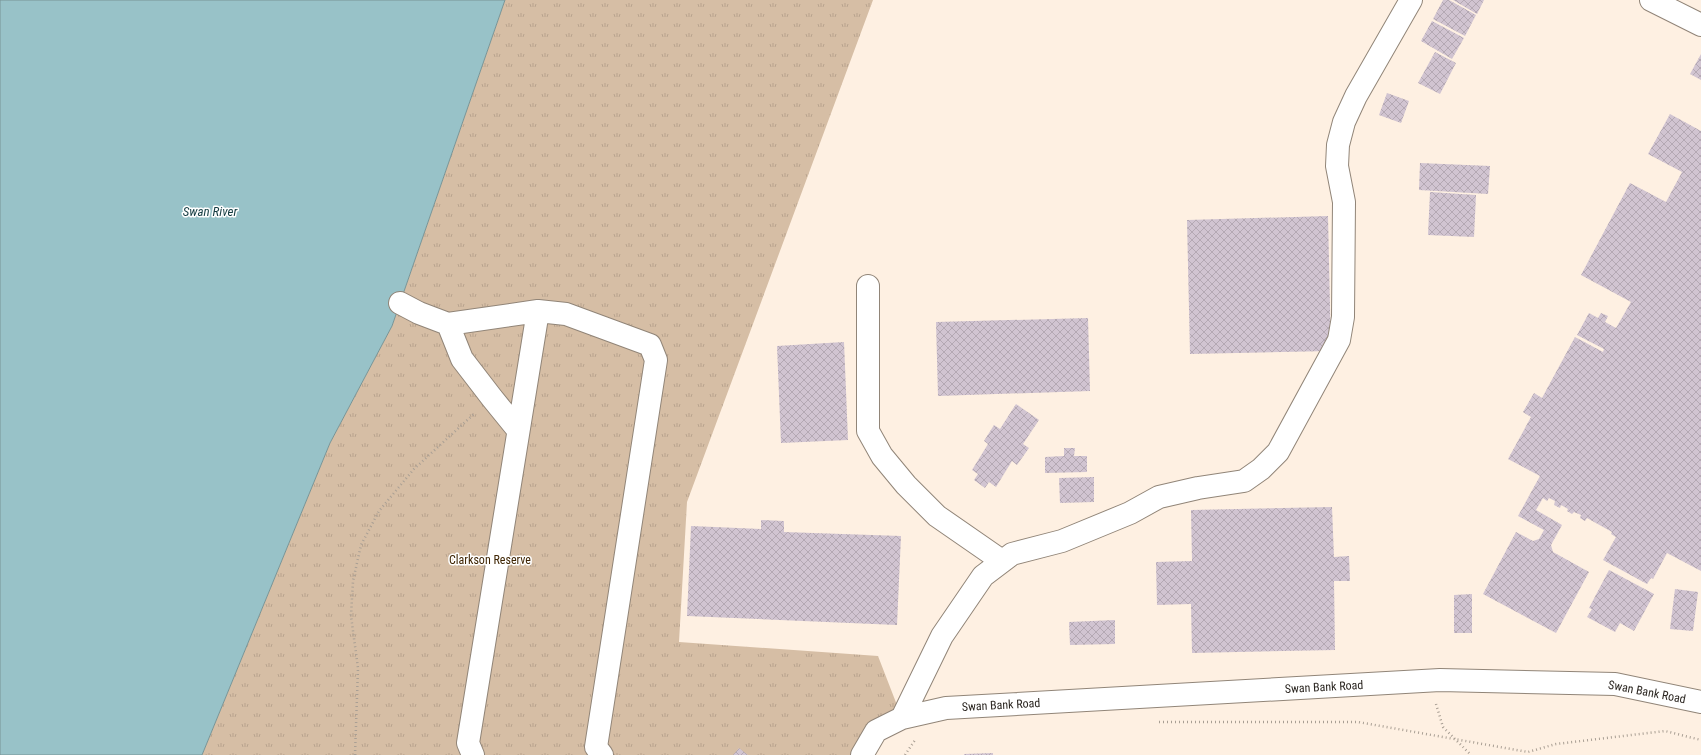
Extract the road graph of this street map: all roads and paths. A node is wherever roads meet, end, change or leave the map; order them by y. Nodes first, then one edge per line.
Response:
1 (1411, 0) edge
2 (1651, 0) edge
3 (1701, 25) edge
4 (868, 286) dead end
5 (400, 303) dead end
6 (538, 311) junction
7 (448, 324) junction
8 (492, 398) junction
9 (518, 430) junction
10 (1002, 561) junction
11 (1433, 680) junction
12 (1701, 702) edge
13 (902, 718) junction
14 (1152, 722) dead end
15 (918, 735) dead end
16 (1454, 739) junction
17 (1701, 740) edge
18 (1528, 752) junction
19 (355, 755) edge
20 (473, 755) edge
21 (602, 755) edge
22 (862, 755) edge
23 (905, 755) edge
24 (1471, 755) edge
25 (1524, 755) edge

1 - 10 street
2 - 3 street
4 - 10 street
5 - 7 street
6 - 7 street
6 - 9 street
6 - 21 street
7 - 8 street
8 - 9 street
8 - 19 path
9 - 20 street
10 - 13 street
11 - 12 street, Swan Bank Road
11 - 13 street, Swan Bank Road
11 - 16 path
13 - 22 street, Swan Bank Road
14 - 16 path
15 - 23 path
16 - 18 path
16 - 24 path
17 - 18 path
18 - 25 path

